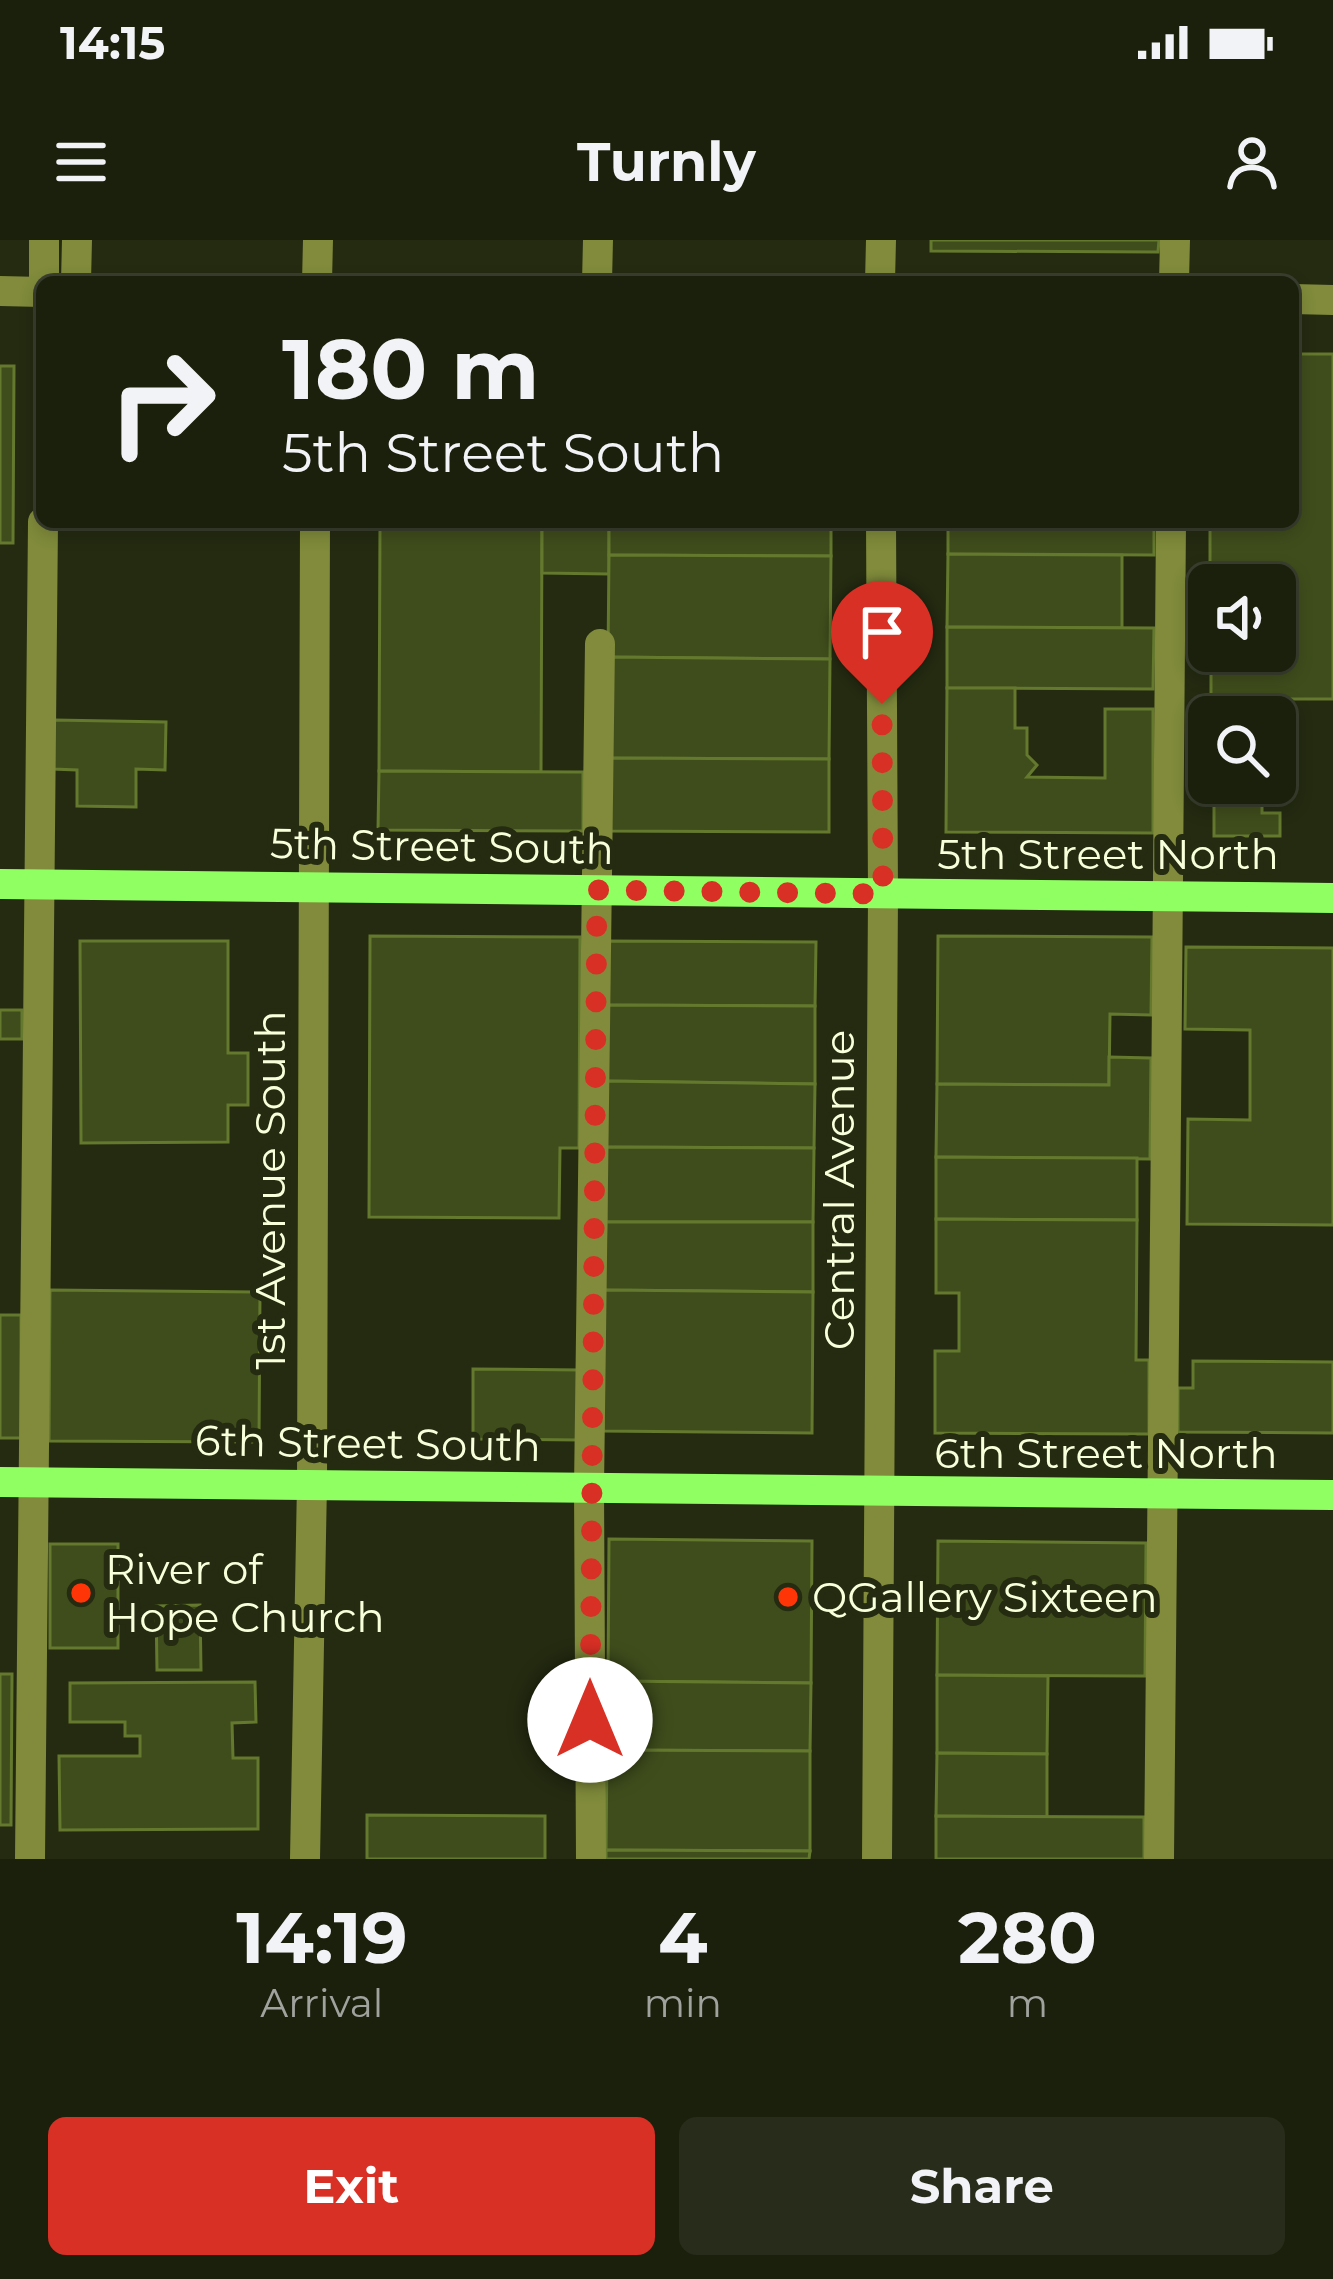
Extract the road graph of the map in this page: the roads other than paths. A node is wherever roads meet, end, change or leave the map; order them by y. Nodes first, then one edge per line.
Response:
1 (44, 240) edge
2 (77, 240) edge
3 (318, 240) edge
4 (598, 240) edge
5 (881, 240) edge
6 (1175, 240) edge
7 (44, 276) edge
8 (76, 276) edge
9 (317, 276) edge
10 (597, 276) edge
11 (880, 276) edge
12 (1174, 276) edge
13 (0, 292) edge
14 (36, 292) edge
15 (1299, 299) edge
16 (1333, 300) edge
17 (43, 528) edge
18 (315, 528) edge
19 (881, 528) edge
20 (1171, 528) edge
21 (600, 644) dead end
22 (0, 884) edge
23 (40, 885) junction
24 (313, 886) junction
25 (597, 890) junction
26 (883, 894) junction
27 (1165, 896) junction
28 (1333, 898) edge
29 (0, 1483) edge
30 (34, 1483) junction
31 (311, 1483) junction
32 (590, 1488) junction
33 (879, 1494) junction
34 (1166, 1495) junction
35 (1333, 1496) edge
36 (30, 1859) edge
37 (305, 1859) edge
38 (591, 1859) edge
39 (877, 1859) edge
40 (1159, 1859) edge

1 - 7 street
2 - 8 street
3 - 9 street
4 - 10 street
5 - 11 street
6 - 12 street
13 - 14 street
15 - 16 street
17 - 23 street
18 - 24 street, 1st Avenue South
19 - 26 street, Central Avenue
20 - 27 street
21 - 25 street
22 - 23 main road, 5th Street South
23 - 24 main road, 5th Street South
23 - 30 street
24 - 25 main road, 5th Street South
24 - 31 street, 1st Avenue South
25 - 26 main road, 5th Street South
25 - 32 street
26 - 27 main road, 5th Street North
26 - 33 street, Central Avenue
27 - 28 main road, 5th Street North
27 - 34 street
29 - 30 main road, 6th Street South
30 - 31 main road, 6th Street South
30 - 36 street
31 - 32 main road, 6th Street South
31 - 37 street, 1st Avenue South
32 - 33 main road, 6th Street South
32 - 38 street
33 - 34 main road, 6th Street North
33 - 39 street, Central Avenue
34 - 35 main road, 6th Street North
34 - 40 street

